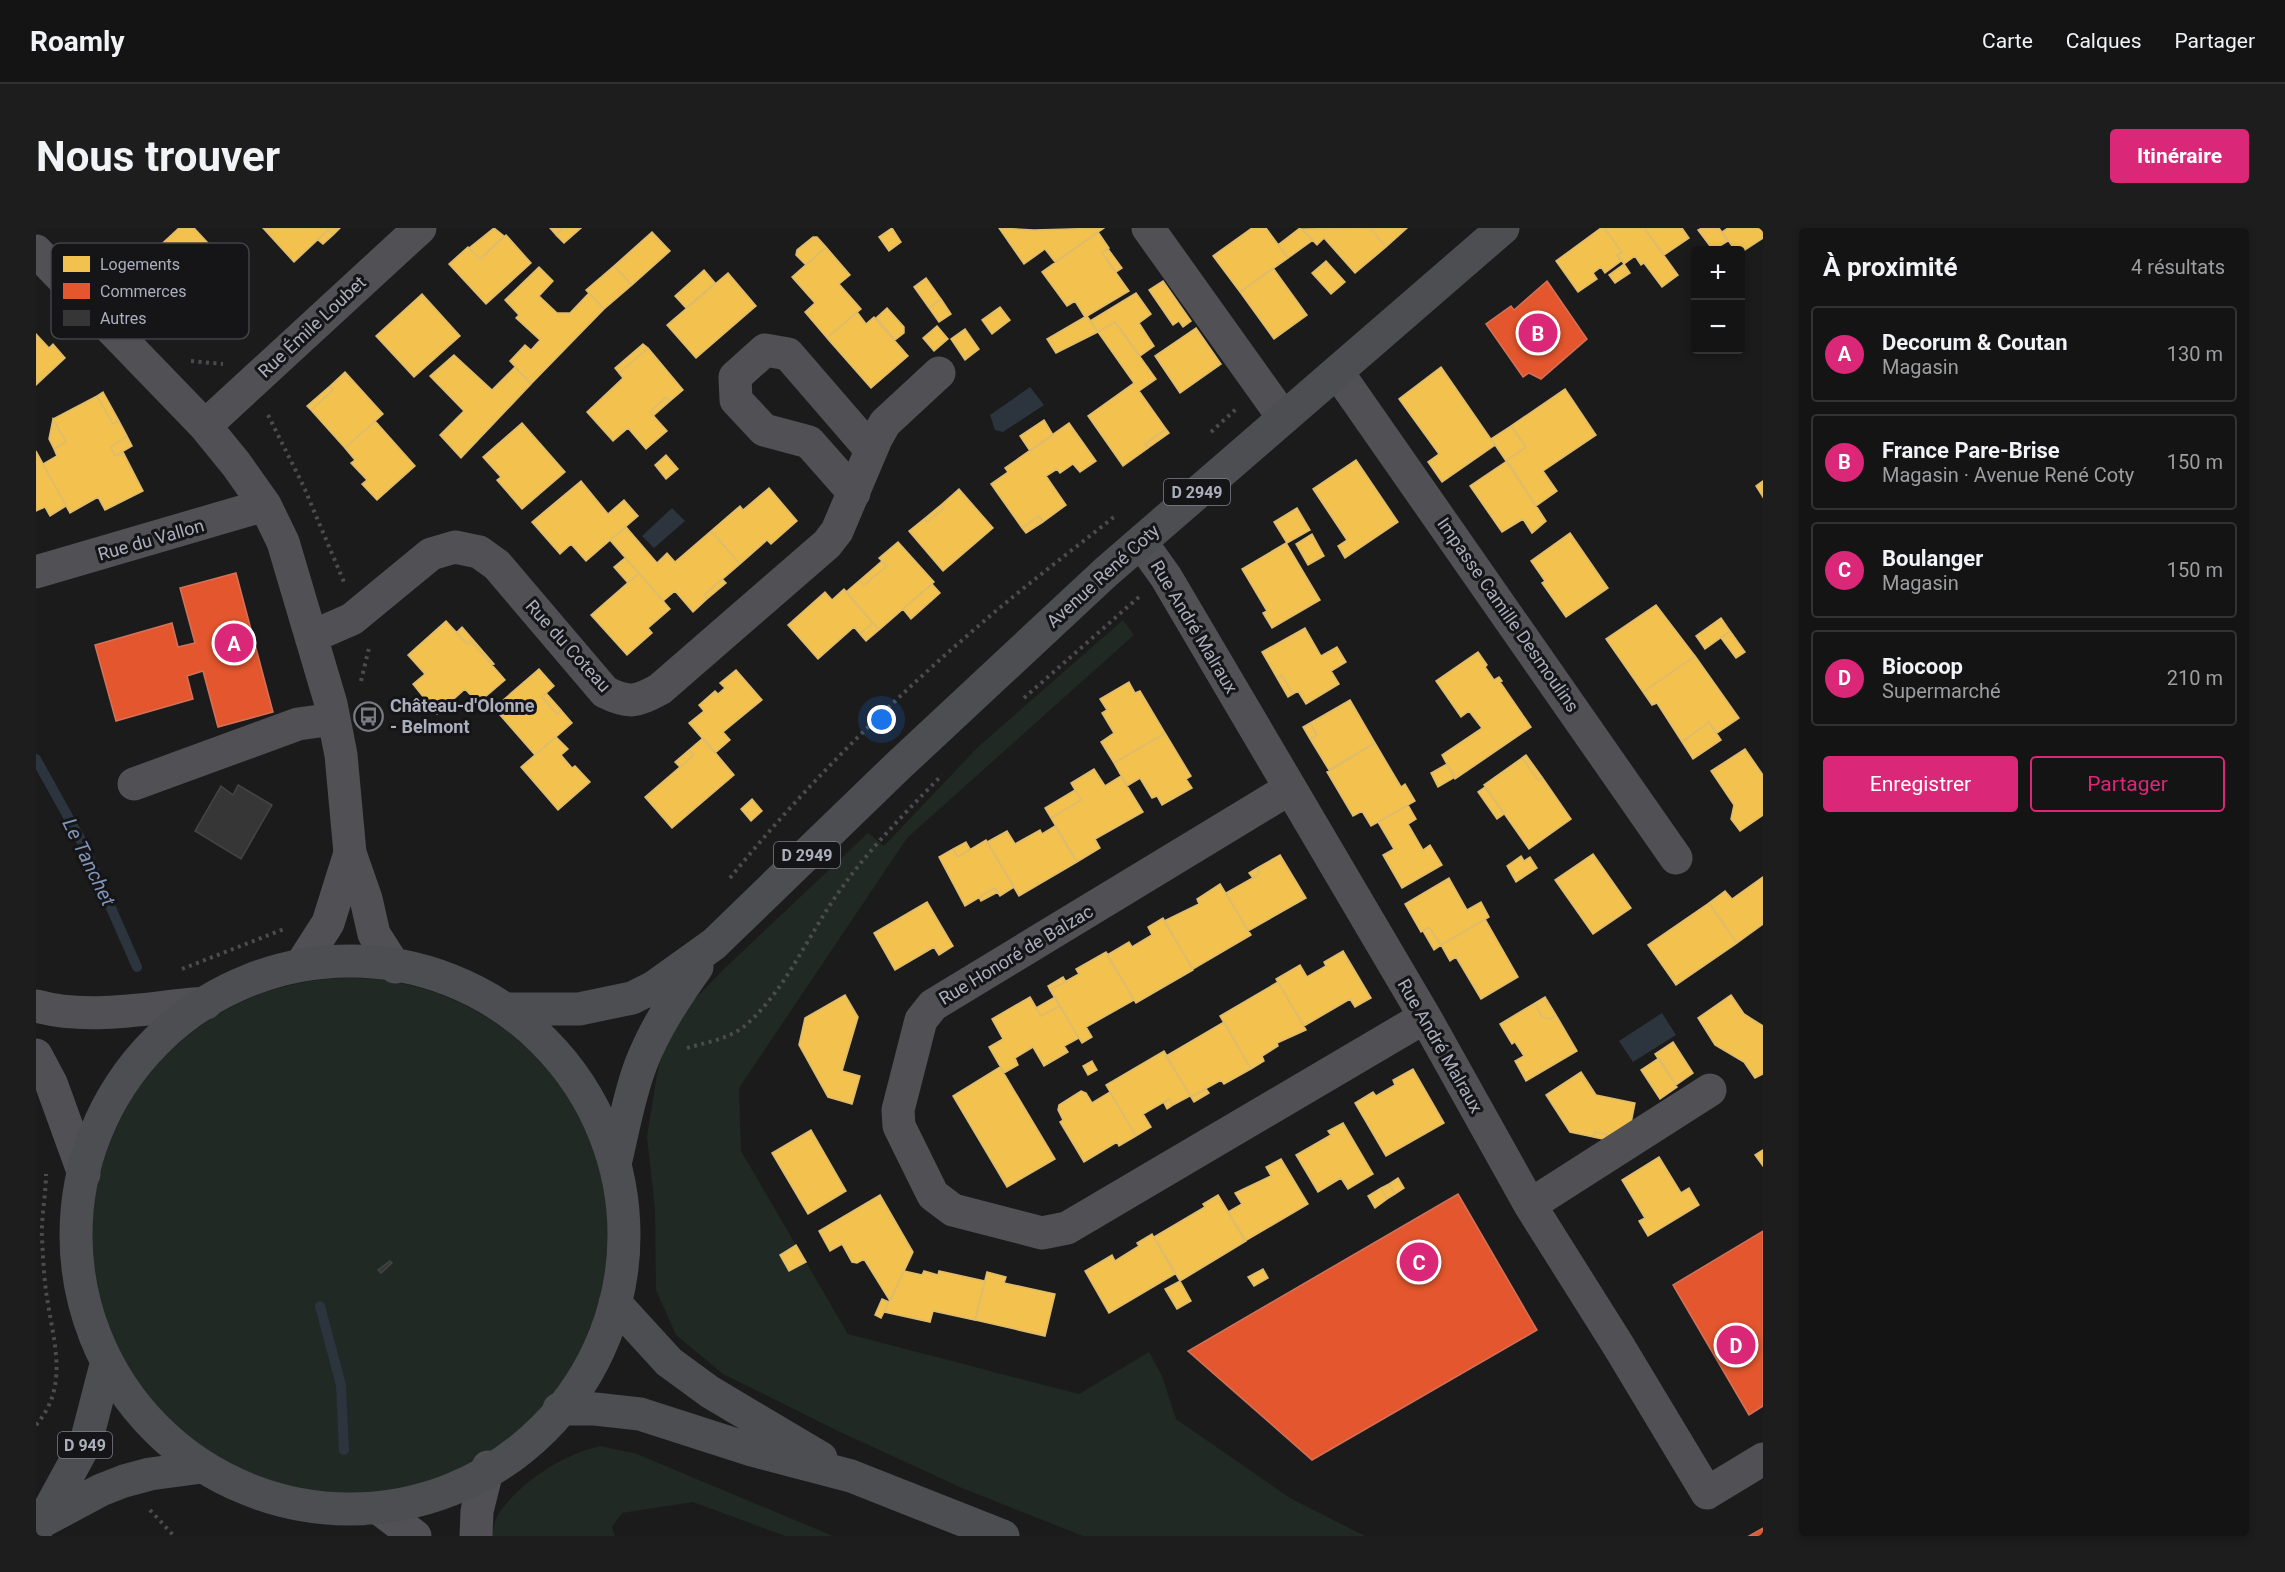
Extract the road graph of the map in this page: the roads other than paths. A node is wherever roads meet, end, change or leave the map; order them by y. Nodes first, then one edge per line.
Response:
1 (420, 228) edge
2 (1148, 228) edge
3 (1503, 228) edge
4 (36, 251) edge
5 (51, 267) edge
6 (121, 339) edge
7 (939, 373) dead end
8 (1338, 373) junction
9 (1283, 417) junction
10 (205, 426) junction
11 (871, 450) junction
12 (854, 493) junction
13 (265, 505) junction
14 (1141, 542) junction
15 (36, 572) edge
16 (311, 637) junction
17 (334, 719) junction
18 (134, 784) dead end
19 (1288, 789) junction
20 (350, 853) junction
21 (1676, 858) dead end
22 (714, 944) junction
23 (303, 962) junction
24 (395, 967) junction
25 (206, 1003) junction
26 (36, 1006) edge
27 (506, 1009) junction
28 (1425, 1017) junction
29 (36, 1055) edge
30 (1710, 1090) dead end
31 (615, 1164) junction
32 (84, 1174) junction
33 (1530, 1205) junction
34 (615, 1303) junction
35 (107, 1361) junction
36 (559, 1409) junction
37 (1763, 1459) edge
38 (202, 1467) junction
39 (488, 1467) junction
40 (851, 1476) junction
41 (381, 1510) junction
42 (40, 1524) edge
43 (415, 1536) edge
44 (476, 1536) edge
45 (1003, 1536) edge

1 - 10 street, Rue Émile Loubet
2 - 9 street
3 - 8 main road, Avenue René Coty / D 2949
4 - 5 street
6 - 10 street
7 - 11 street, Rue du Coteau
8 - 9 main road, Avenue René Coty / D 2949
8 - 21 street, Impasse Camille Desmoulins
9 - 14 main road, Avenue René Coty / D 2949
10 - 13 street
11 - 12 street, Rue du Coteau
11 - 12 street
12 - 16 street, Rue du Coteau
13 - 15 street, Rue du Vallon
13 - 16 street
14 - 19 street, Rue André Malraux
14 - 22 main road, Avenue René Coty / D 2949
16 - 17 street
17 - 18 street
17 - 20 street
19 - 28 street, Rue André Malraux
19 - 28 street, Rue Honoré de Balzac
20 - 23 street
20 - 24 street
22 - 27 main road, D 2949
22 - 31 main road, D 2949
23 - 24 main road
23 - 25 main road
24 - 27 main road
25 - 26 street
25 - 32 main road
27 - 31 main road
28 - 33 street, Rue André Malraux
29 - 32 street
30 - 33 street
31 - 34 main road
32 - 35 main road
33 - 37 street, Rue André Malraux
34 - 36 main road
34 - 40 main road
35 - 38 main road
35 - 42 main road, D 949
36 - 39 main road
36 - 40 main road
38 - 41 main road
38 - 42 main road, D 949
39 - 41 main road
39 - 44 street
40 - 45 main road
41 - 43 street

